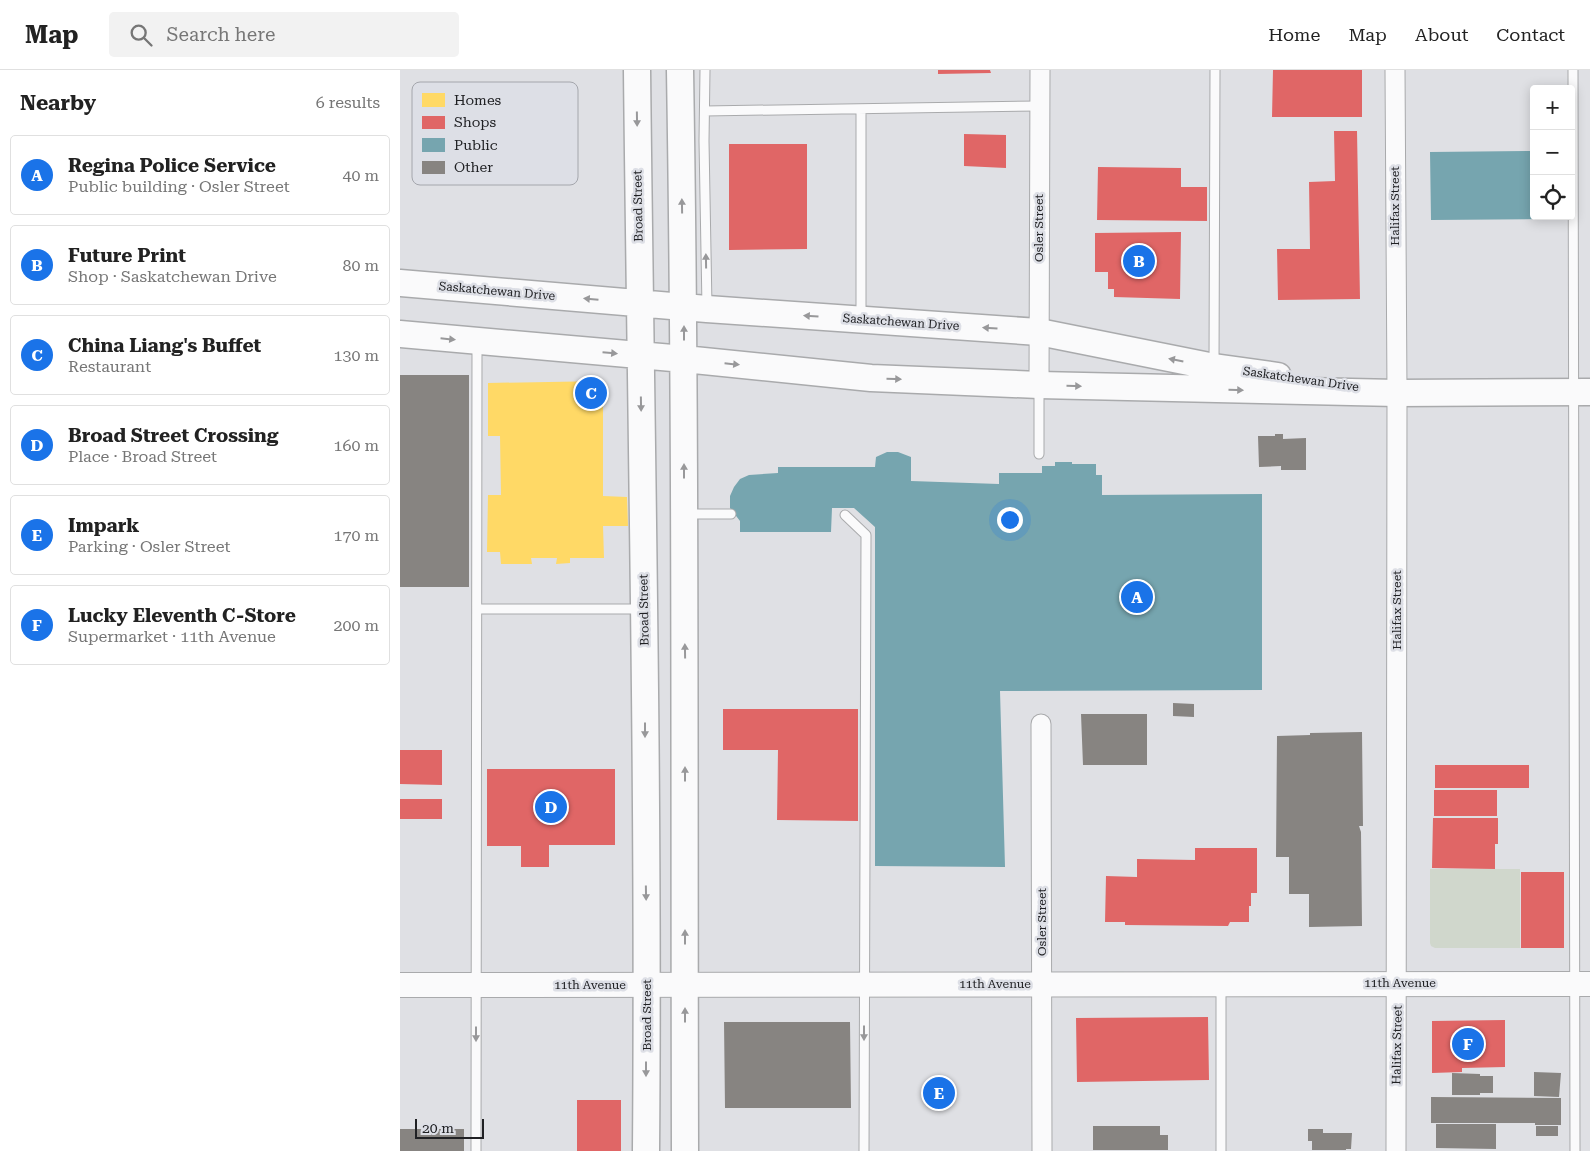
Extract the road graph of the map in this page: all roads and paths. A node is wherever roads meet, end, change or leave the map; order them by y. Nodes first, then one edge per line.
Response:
1 (636, 70) edge
2 (680, 70) edge
3 (705, 70) edge
4 (1040, 70) edge
5 (1215, 70) edge
6 (1395, 70) edge
7 (1573, 70) edge
8 (1040, 106) junction
9 (861, 109) junction
10 (705, 111) junction
11 (400, 283) edge
12 (639, 303) junction
13 (696, 308) junction
14 (861, 320) junction
15 (1039, 332) junction
16 (400, 334) edge
17 (477, 342) junction
18 (640, 355) junction
19 (684, 359) junction
20 (1214, 367) junction
21 (1039, 385) junction
22 (1582, 392) edge
23 (1397, 393) junction
24 (1039, 454) dead end
25 (684, 514) junction
26 (731, 514) dead end
27 (845, 515) dead end
28 (477, 608) junction
29 (644, 609) junction
30 (1041, 724) dead end
31 (1397, 983) junction
32 (864, 984) junction
33 (1042, 984) junction
34 (1222, 984) junction
35 (1582, 984) edge
36 (400, 985) edge
37 (476, 985) junction
38 (647, 985) junction
39 (684, 986) junction
40 (476, 1151) edge
41 (646, 1151) edge
42 (685, 1151) edge
43 (864, 1151) edge
44 (1042, 1151) edge
45 (1221, 1151) edge
46 (1396, 1151) edge
47 (1575, 1151) edge

1 -> 12 main road, Broad Street
13 -> 2 main road
3 - 10 lane
4 - 8 street, Osler Street
5 - 20 lane
6 - 23 street, Halifax Street
7 - 22 lane
8 - 9 lane
8 - 15 street, Osler Street
9 - 10 lane
9 - 14 lane
13 -> 10 lane
12 -> 11 main road, Saskatchewan Drive
12 - 13 main road, Saskatchewan Drive
12 - 18 main road, Broad Street
14 -> 13 main road, Saskatchewan Drive
19 -> 13 main road
15 -> 14 main road, Saskatchewan Drive
20 -> 15 main road, Saskatchewan Drive
15 - 21 street, Osler Street
16 -> 17 main road, Saskatchewan Drive
17 -> 18 main road, Saskatchewan Drive
17 - 28 lane
18 - 19 main road, Saskatchewan Drive
18 -> 29 main road, Broad Street
19 -> 21 main road, Saskatchewan Drive
25 -> 19 main road
20 - 23 main road, Saskatchewan Drive
21 -> 23 main road, Saskatchewan Drive
21 - 24 lane
22 - 23 main road, Saskatchewan Drive
22 - 35 lane
23 - 31 street, Halifax Street
25 - 26 lane
39 -> 25 main road
27 - 32 lane
28 - 29 lane
28 - 37 lane
29 -> 38 main road, Broad Street
30 - 33 street, Osler Street
31 - 34 street, 11th Avenue
31 - 35 street, 11th Avenue
31 - 46 street, Halifax Street
32 - 33 street, 11th Avenue
32 - 39 street, 11th Avenue
32 -> 43 lane
33 - 34 street, 11th Avenue
33 - 44 street, Osler Street
34 - 45 lane
35 - 47 lane
36 - 37 street, 11th Avenue
37 - 38 street, 11th Avenue
37 -> 40 lane
38 - 39 street, 11th Avenue
38 -> 41 main road, Broad Street
42 -> 39 main road

